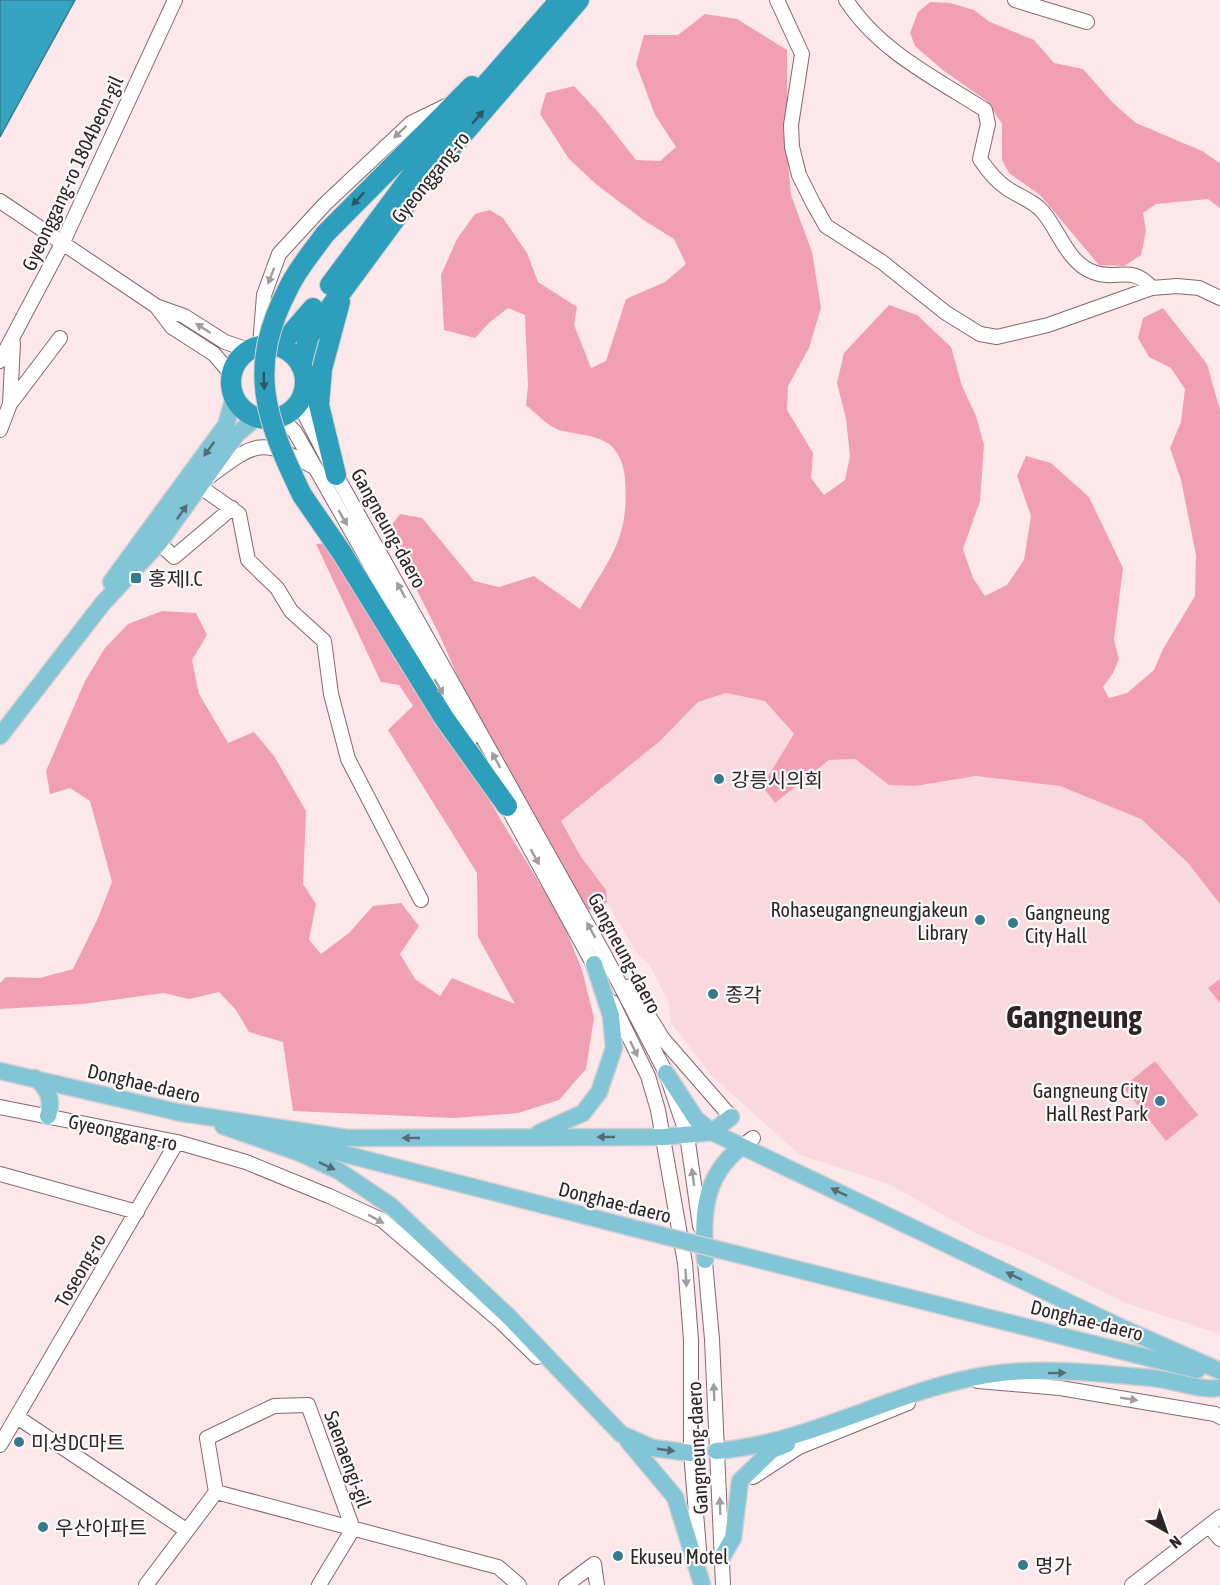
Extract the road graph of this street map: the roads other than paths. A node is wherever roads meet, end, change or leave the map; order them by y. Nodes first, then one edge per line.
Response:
1 (175, 0) edge
2 (560, 0) edge
3 (579, 0) edge
4 (777, 0) edge
5 (846, 0) edge
6 (1015, 0) edge
7 (1087, 22) dead end
8 (537, 28) junction
9 (451, 104) junction
10 (0, 201) edge
11 (60, 241) junction
12 (1152, 288) junction
13 (344, 289) junction
14 (1220, 298) edge
15 (156, 306) junction
16 (13, 337) junction
17 (60, 338) dead end
18 (263, 348) junction
19 (0, 361) edge
20 (301, 366) junction
21 (231, 374) junction
22 (234, 397) junction
23 (301, 398) junction
24 (10, 404) junction
25 (257, 417) junction
26 (280, 417) junction
27 (0, 430) edge
28 (314, 467) junction
29 (336, 475) junction
30 (201, 484) junction
31 (232, 508) junction
32 (159, 543) junction
33 (103, 603) junction
34 (0, 736) edge
35 (507, 806) junction
36 (422, 900) dead end
37 (600, 960) junction
38 (0, 1071) edge
39 (666, 1073) junction
40 (35, 1078) junction
41 (0, 1107) edge
42 (176, 1112) junction
43 (48, 1116) junction
44 (194, 1116) junction
45 (731, 1117) joint
46 (712, 1132) junction
47 (687, 1135) junction
48 (664, 1137) junction
49 (525, 1138) junction
50 (177, 1142) junction
51 (747, 1143) junction
52 (0, 1174) edge
53 (137, 1212) junction
54 (705, 1260) junction
55 (1220, 1371) edge
56 (1220, 1376) edge
57 (964, 1383) junction
58 (938, 1384) junction
59 (1220, 1388) edge
60 (17, 1417) junction
61 (1220, 1417) edge
62 (827, 1426) junction
63 (621, 1434) junction
64 (0, 1445) edge
65 (716, 1451) junction
66 (692, 1453) junction
67 (739, 1487) junction
68 (668, 1488) junction
69 (216, 1492) junction
70 (1215, 1522) edge
71 (353, 1529) junction
72 (186, 1530) junction
73 (1220, 1539) edge
74 (722, 1557) junction
75 (146, 1585) edge
76 (319, 1585) edge
77 (519, 1585) edge
78 (566, 1585) edge
79 (597, 1585) edge
80 (702, 1585) edge
81 (723, 1585) edge
82 (1132, 1585) edge

1 - 11 street, Gyeonggang-ro 1804beon-gil
2 - 8 highway, Gyeonggang-ro
13 -> 3 highway, Gyeonggang-ro
4 - 12 street
5 - 12 street
6 - 7 street
8 - 9 highway
8 - 18 highway, Gyeonggang-ro
9 -> 18 street
9 -> 35 highway, bridge
10 - 11 street
11 - 15 street
11 - 16 street, Gyeonggang-ro 1804beon-gil
12 - 14 street
13 - 20 highway, Gyeonggang-ro
13 - 29 highway
18 -> 15 street
15 - 21 street
16 - 19 street, Gyeonggang-ro 1804beon-gil
16 - 24 street
17 - 24 street
18 - 20 highway
18 - 21 highway
20 - 23 highway
21 - 22 highway
22 - 25 highway
22 -> 33 main road
23 - 26 highway
23 - 29 street, Gangneung-daero
24 - 27 street
25 - 26 highway
25 - 30 main road
26 - 28 street, Gangneung-daero
28 - 30 street
28 -> 35 street, Gangneung-daero
37 -> 29 street, Gangneung-daero
30 - 31 street
32 -> 30 main road
31 - 32 street
31 - 36 street
32 - 33 main road
33 - 34 main road
35 -> 37 street, Gangneung-daero
37 - 39 street, Gangneung-daero
37 - 45 street
37 -> 48 street, Gangneung-daero
37 - 49 main road
38 - 40 main road, Donghae-daero
39 - 46 main road
39 - 47 street, Gangneung-daero
40 - 42 main road, Donghae-daero
40 - 43 main road
41 - 43 street, Gyeonggang-ro
42 - 44 main road, Donghae-daero
49 -> 42 main road
43 - 50 street, Gyeonggang-ro
44 - 56 main road, Donghae-daero, bridge
44 -> 63 main road
45 - 46 main road
46 - 47 main road
46 - 51 main road
47 - 48 main road
54 -> 47 street, Gangneung-daero
48 -> 49 main road
48 -> 66 street, Gangneung-daero
50 - 53 street, Toseong-ro
50 -> 68 street, Gyeonggang-ro
51 - 54 main road
55 -> 51 main road
52 - 53 street
53 - 60 street, Toseong-ro
65 -> 54 street, Gangneung-daero
57 - 58 street
57 -> 61 street
57 - 67 street
58 -> 59 main road
58 - 62 main road
60 - 64 street, Toseong-ro
60 - 72 street
62 - 65 main road
62 - 67 main road
63 -> 66 main road
63 - 68 main road
65 - 66 street
74 -> 65 street, Gangneung-daero
66 - 80 street, Gangneung-daero
67 - 74 main road
68 - 80 main road
69 - 71 street
69 - 71 street, Saenaengi-gil
69 - 72 street
70 - 73 street
70 - 82 street
71 - 76 street, Saenaengi-gil
71 - 77 street
72 - 75 street
74 - 81 street, Gangneung-daero
78 - 79 street

